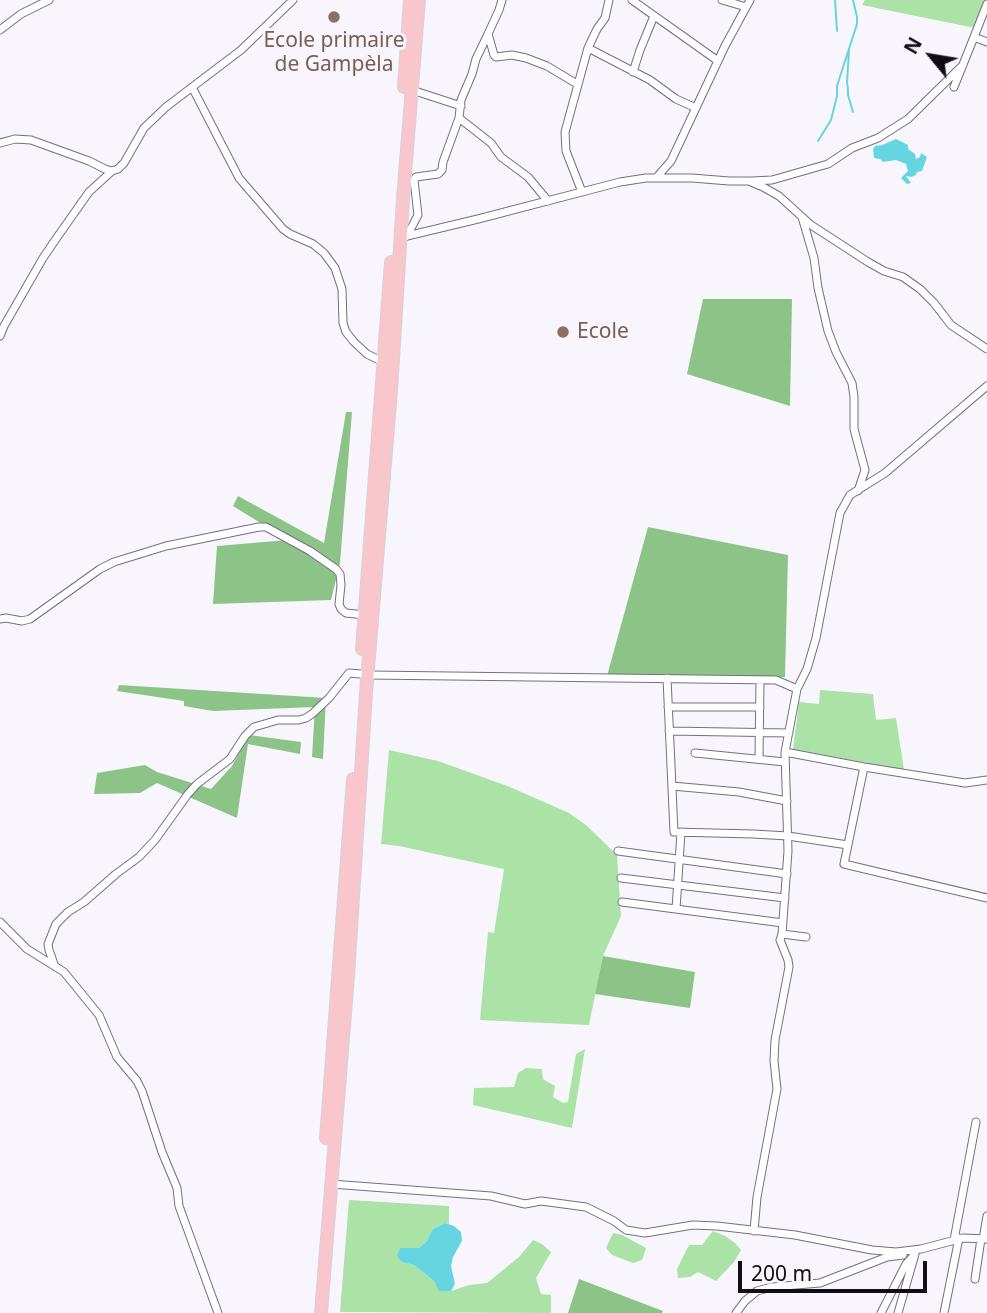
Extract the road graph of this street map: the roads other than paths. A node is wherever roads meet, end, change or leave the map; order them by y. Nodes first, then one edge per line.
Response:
1 (49, 0) edge
2 (293, 0) edge
3 (410, 0) edge
4 (419, 0) edge
5 (502, 0) edge
6 (609, 0) edge
7 (632, 0) edge
8 (722, 0) edge
9 (748, 4) edge
10 (987, 4) edge
11 (654, 16) junction
12 (0, 30) edge
13 (488, 34) junction
14 (974, 37) junction
15 (987, 42) edge
16 (588, 48) junction
17 (718, 61) junction
18 (963, 65) junction
19 (634, 72) junction
20 (577, 84) junction
21 (192, 87) junction
22 (954, 87) dead end
23 (412, 90) junction
24 (460, 106) junction
25 (696, 108) junction
26 (459, 118) junction
27 (0, 143) edge
28 (113, 171) junction
29 (656, 178) junction
30 (749, 181) junction
31 (582, 192) junction
32 (548, 201) junction
33 (802, 216) junction
34 (404, 237) junction
35 (0, 336) edge
36 (987, 348) edge
37 (383, 362) junction
38 (987, 386) edge
39 (858, 491) junction
40 (365, 615) junction
41 (0, 619) edge
42 (365, 675) junction
43 (667, 678) junction
44 (760, 680) junction
45 (797, 689) junction
46 (668, 707) junction
47 (760, 707) junction
48 (669, 731) junction
49 (759, 733) junction
50 (789, 733) junction
51 (785, 752) junction
52 (695, 753) dead end
53 (759, 760) junction
54 (785, 762) junction
55 (864, 767) junction
56 (987, 780) edge
57 (672, 786) junction
58 (787, 801) junction
59 (681, 832) junction
60 (788, 836) junction
61 (848, 845) junction
62 (618, 851) dead end
63 (679, 859) junction
64 (787, 874) junction
65 (621, 878) dead end
66 (677, 885) junction
67 (785, 898) junction
68 (987, 898) edge
69 (622, 902) dead end
70 (676, 909) junction
71 (0, 922) edge
72 (783, 923) junction
73 (782, 934) junction
74 (806, 937) dead end
75 (55, 965) junction
76 (976, 1122) dead end
77 (331, 1184) junction
78 (987, 1216) edge
79 (754, 1231) junction
80 (983, 1239) edge
81 (953, 1240) junction
82 (915, 1254) junction
83 (975, 1279) dead end
84 (218, 1313) edge
85 (313, 1313) edge
86 (321, 1313) edge
87 (736, 1313) edge
88 (881, 1313) edge
89 (898, 1313) edge
90 (944, 1313) edge

1 - 12 street
2 - 21 street
3 - 37 highway
4 - 23 highway
5 - 13 street
6 - 16 street
7 - 11 street
8 - 9 street
9 - 17 street
10 - 14 street
11 - 17 street
11 - 19 street
13 - 20 street
13 - 24 street
14 - 15 street
14 - 18 street
16 - 19 street
16 - 20 street
17 - 25 street
18 - 22 street
18 - 30 street
19 - 25 street
20 - 31 street
21 - 28 street
21 - 37 street
23 - 24 street
23 - 34 highway
24 - 26 street
25 - 29 street
26 - 32 street
26 - 34 street
27 - 28 street
28 - 35 street
29 - 30 street
29 - 31 street
30 - 33 street
31 - 32 street
32 - 34 street
33 - 36 street
33 - 39 street
34 - 42 highway
37 - 40 highway
38 - 39 street
39 - 45 street
40 - 41 street
40 - 42 highway
42 - 43 street
42 - 75 street
42 - 77 highway
42 - 85 highway
43 - 44 street
43 - 46 street
44 - 45 street
44 - 47 street
45 - 50 street
46 - 47 street
46 - 48 street
47 - 49 street
48 - 49 street
48 - 57 street
49 - 50 street
49 - 53 street
50 - 51 street
51 - 54 street
51 - 55 street
52 - 53 street
53 - 54 street
54 - 58 street
55 - 56 street
55 - 61 street
57 - 58 street
57 - 59 street
58 - 60 street
59 - 60 street
59 - 63 street
60 - 61 street
60 - 64 street
61 - 68 street
62 - 63 street
63 - 64 street
63 - 66 street
64 - 67 street
65 - 66 street
66 - 67 street
66 - 70 street
67 - 72 street
69 - 70 street
70 - 72 street
71 - 75 street
72 - 73 street
73 - 74 street
73 - 79 street
75 - 84 street
76 - 81 street
77 - 79 street
77 - 86 highway
78 - 80 street
79 - 81 street
80 - 81 street
80 - 83 street
81 - 82 street
81 - 90 street
82 - 87 street
82 - 88 street
82 - 89 street

